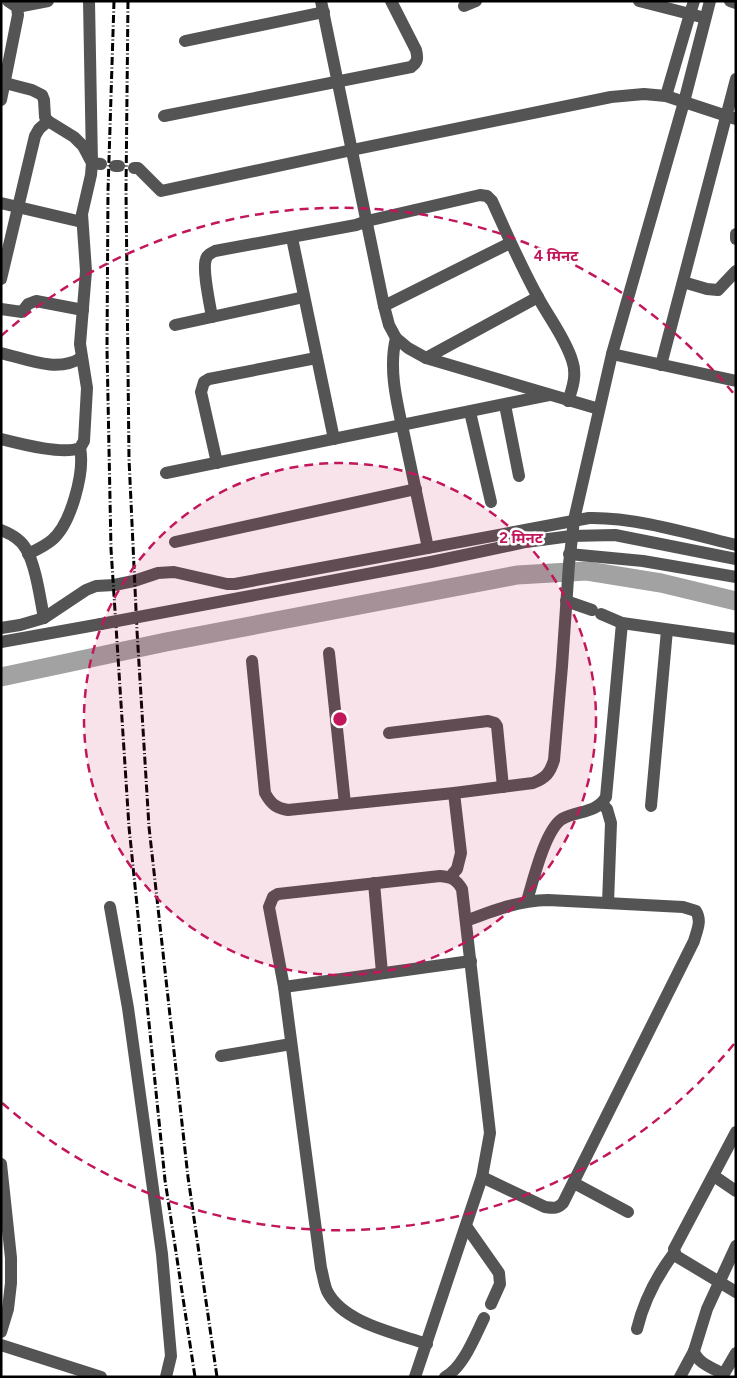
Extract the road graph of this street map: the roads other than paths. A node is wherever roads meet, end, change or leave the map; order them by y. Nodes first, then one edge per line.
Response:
1 (48, 1) edge
2 (89, 1) edge
3 (391, 1) edge
4 (639, 1) edge
5 (694, 1) edge
6 (710, 1) edge
7 (730, 1) edge
8 (736, 3) edge
9 (12, 4) edge
10 (322, 6) edge
11 (690, 14) junction
12 (705, 18) junction
13 (185, 41) dead end
14 (736, 79) edge
15 (337, 82) junction
16 (5, 83) junction
17 (666, 96) junction
18 (1, 100) edge
19 (684, 102) junction
20 (164, 116) dead end
21 (730, 118) edge
22 (48, 121) junction
23 (352, 150) junction
24 (96, 163) junction
25 (134, 168) dead end
26 (1, 203) edge
27 (17, 207) junction
28 (367, 221) junction
29 (82, 222) junction
30 (736, 234) edge
31 (292, 238) junction
32 (736, 239) edge
33 (510, 243) junction
34 (736, 271) edge
35 (1, 279) edge
36 (683, 282) junction
37 (304, 297) junction
38 (538, 297) junction
39 (384, 306) junction
40 (1, 309) edge
41 (83, 310) junction
42 (212, 317) junction
43 (175, 325) dead end
44 (396, 338) junction
45 (1, 352) edge
46 (612, 354) junction
47 (82, 358) junction
48 (316, 358) junction
49 (426, 358) junction
50 (661, 365) junction
51 (736, 381) edge
52 (549, 395) junction
53 (568, 401) junction
54 (505, 404) junction
55 (599, 409) junction
56 (470, 412) junction
57 (402, 424) junction
58 (1, 438) edge
59 (334, 439) junction
60 (80, 448) junction
61 (217, 463) junction
62 (166, 473) dead end
63 (519, 476) dead end
64 (416, 489) junction
65 (491, 502) dead end
66 (574, 520) junction
67 (1, 530) edge
68 (175, 542) dead end
69 (736, 545) edge
70 (428, 548) junction
71 (28, 554) junction
72 (736, 558) edge
73 (569, 559) junction
74 (736, 578) edge
75 (566, 601) junction
76 (44, 618) junction
77 (622, 623) junction
78 (1, 628) edge
79 (667, 630) junction
80 (736, 639) edge
81 (1, 642) edge
82 (329, 653) dead end
83 (252, 661) dead end
84 (388, 733) dead end
85 (503, 786) junction
86 (454, 793) junction
87 (346, 804) junction
88 (602, 804) junction
89 (651, 806) dead end
90 (450, 877) junction
91 (374, 883) junction
92 (527, 901) junction
93 (608, 903) junction
94 (110, 907) dead end
95 (466, 921) junction
96 (471, 960) junction
97 (382, 973) junction
98 (284, 987) junction
99 (291, 1044) junction
100 (221, 1056) dead end
101 (736, 1132) edge
102 (1, 1164) edge
103 (714, 1176) junction
104 (482, 1177) junction
105 (574, 1183) junction
106 (736, 1191) edge
107 (628, 1212) dead end
108 (466, 1226) junction
109 (4, 1227) edge
110 (736, 1246) edge
111 (674, 1253) junction
112 (719, 1283) junction
113 (736, 1292) edge
114 (491, 1304) dead end
115 (484, 1318) dead end
116 (637, 1329) dead end
117 (1, 1332) edge
118 (426, 1344) junction
119 (1, 1345) edge
120 (694, 1351) junction
121 (736, 1353) edge
122 (722, 1375) edge
123 (102, 1377) edge
124 (166, 1377) edge
125 (415, 1377) edge
126 (445, 1377) edge
127 (680, 1377) edge

1 - 9 street
2 - 24 street
3 - 15 street
4 - 11 street
5 - 11 street
6 - 12 street
7 - 8 street
9 - 16 street
10 - 13 street
10 - 15 street
11 - 12 street
11 - 17 street
12 - 19 street
14 - 21 street
15 - 20 street
15 - 23 street
16 - 18 street
16 - 22 street
17 - 19 street
17 - 23 street
19 - 21 street
19 - 46 street
21 - 36 street
22 - 24 street
22 - 27 street
23 - 25 street
23 - 28 street
24 - 29 street
26 - 27 street
27 - 29 street
27 - 35 street
28 - 31 street
28 - 33 street
28 - 39 street
29 - 41 street
30 - 32 street
31 - 37 street
31 - 42 street
33 - 38 street
33 - 39 street
34 - 36 street
36 - 50 street
37 - 42 street
37 - 48 street
38 - 49 street
38 - 53 street
39 - 44 street
40 - 41 street
41 - 47 street
42 - 43 street
44 - 49 street
44 - 57 street
45 - 47 street
46 - 50 street
46 - 55 street
47 - 60 street
48 - 59 street
48 - 61 street
49 - 52 street
50 - 51 street
52 - 53 street
52 - 54 street
53 - 55 street
54 - 56 street
54 - 63 street
55 - 66 street
56 - 57 street
56 - 65 street
57 - 59 street
57 - 64 street
58 - 60 street
59 - 61 street
60 - 71 street
61 - 62 street
64 - 68 street
64 - 70 street
66 - 69 street
66 - 70 street
66 - 73 street
67 - 71 street
70 - 76 street
71 - 76 street
72 - 81 street, bridge
73 - 74 street
73 - 75 street
75 - 77 street
75 - 85 street
76 - 78 street
77 - 79 street
77 - 88 street
79 - 80 street
79 - 89 street
82 - 87 street
83 - 87 street
84 - 85 street
85 - 86 street
86 - 87 street
86 - 90 street
88 - 92 street
88 - 93 street
90 - 91 street
90 - 95 street
91 - 97 street
91 - 98 street
92 - 93 street
92 - 95 street
93 - 105 street
94 - 124 street
95 - 96 street
96 - 97 street
96 - 104 street
97 - 98 street
98 - 99 street
99 - 100 street
99 - 118 street
101 - 103 street
102 - 109 street
103 - 106 street
103 - 111 street
104 - 105 street
104 - 108 street
105 - 107 street
108 - 114 street
108 - 118 street
109 - 117 street
110 - 112 street
111 - 112 street
111 - 116 street
112 - 113 street
112 - 120 street
115 - 126 street
118 - 125 street
119 - 123 street
120 - 122 street
120 - 127 street
121 - 122 street

